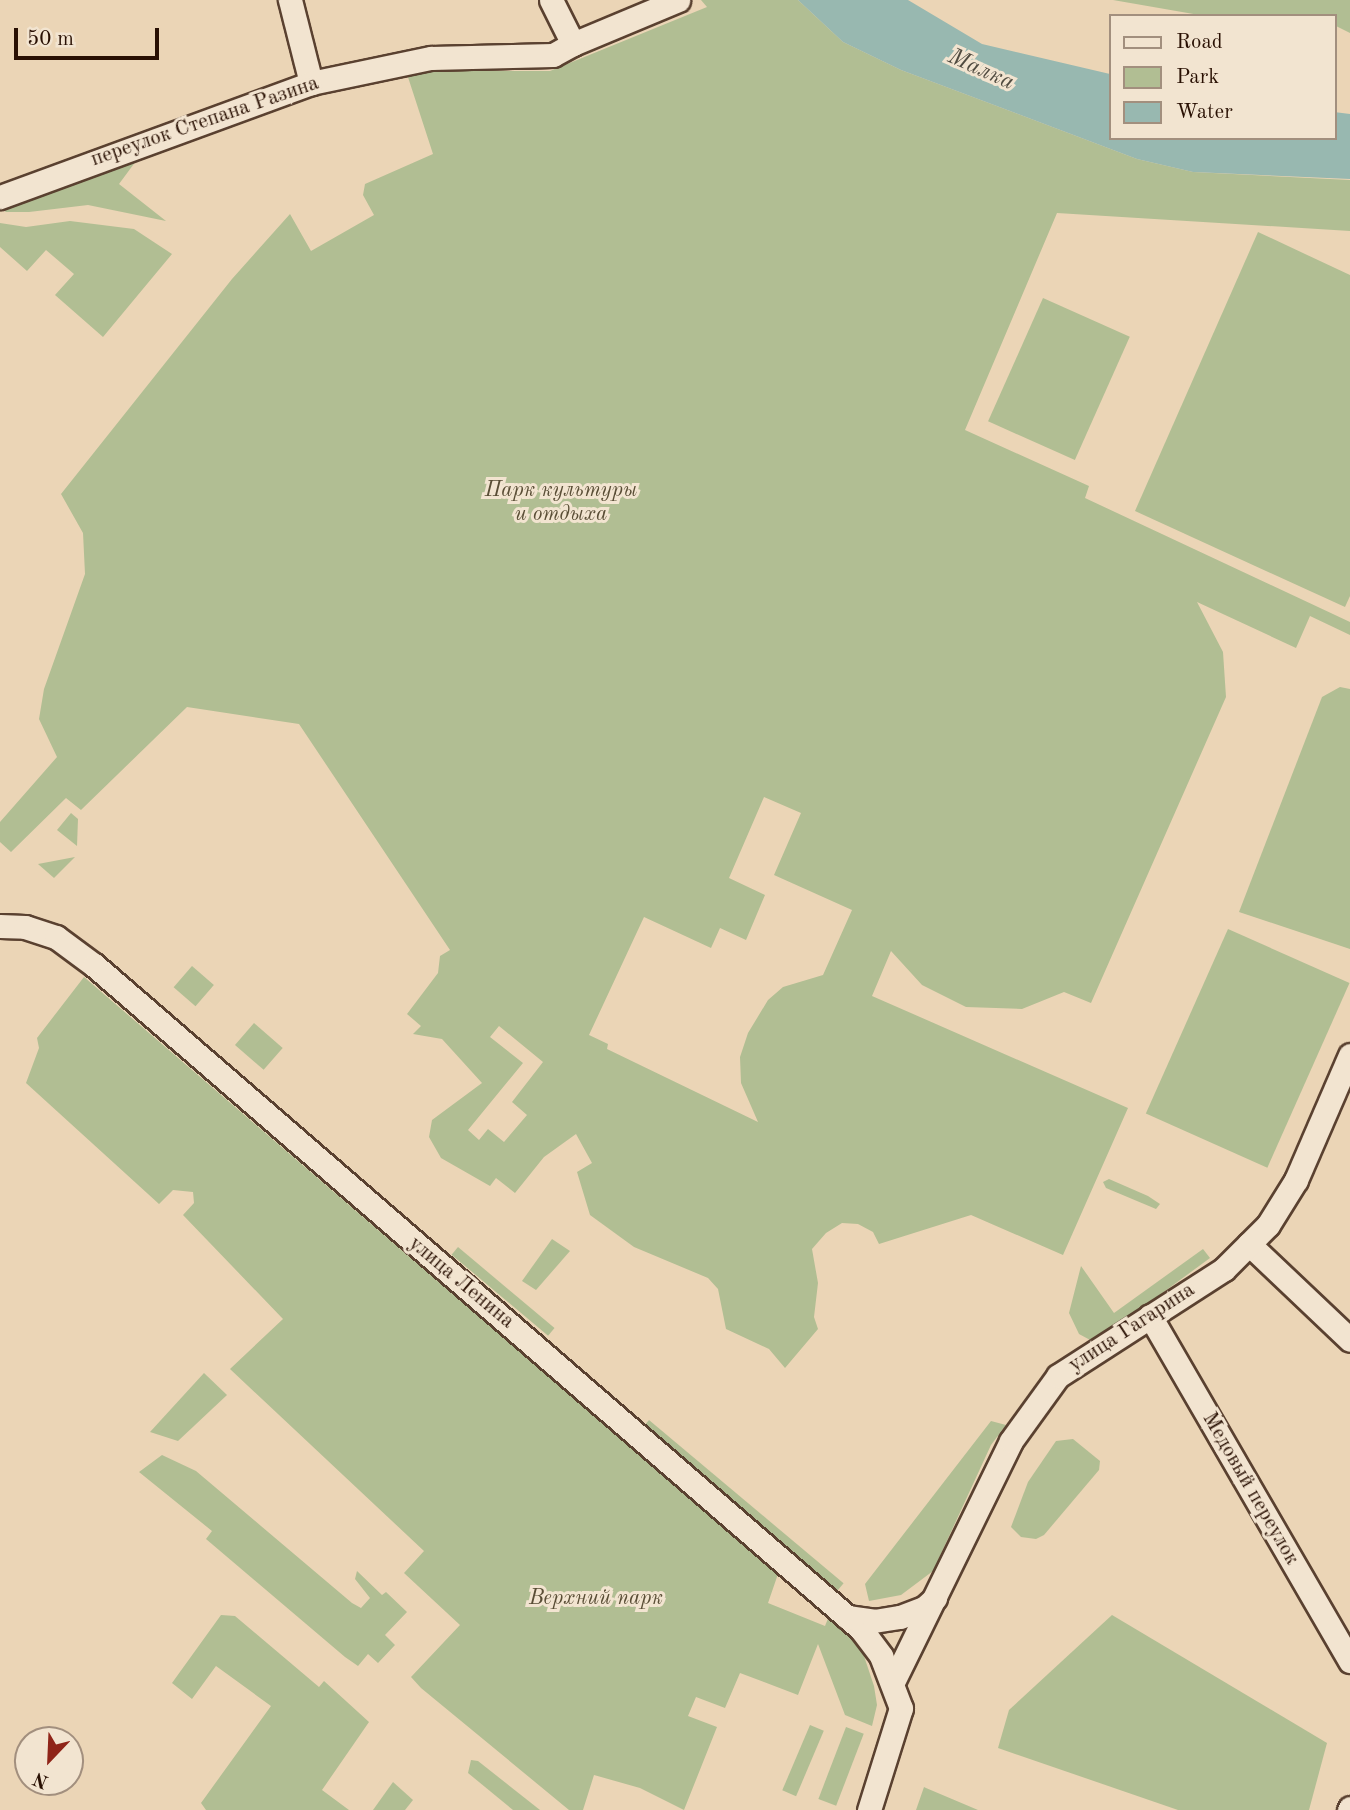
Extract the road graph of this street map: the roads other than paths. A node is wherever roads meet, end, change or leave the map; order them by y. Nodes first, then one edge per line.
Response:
1 (290, 0) edge
2 (551, 0) edge
3 (678, 0) edge
4 (573, 44) junction
5 (310, 83) junction
6 (0, 197) edge
7 (0, 926) edge
8 (1350, 1055) edge
9 (1249, 1244) junction
10 (1150, 1317) junction
11 (1350, 1340) edge
12 (937, 1596) junction
13 (848, 1618) junction
14 (1350, 1661) edge
15 (893, 1682) junction
16 (869, 1810) edge

1 - 5 street
2 - 4 street
3 - 4 street, переулок Степана Разина
4 - 5 street, переулок Степана Разина
5 - 6 street, переулок Степана Разина
7 - 13 street, улица Ленина
8 - 9 street, улица Гагарина
9 - 10 street, улица Гагарина
9 - 11 street
10 - 12 street, улица Гагарина
10 - 14 street, Медовый переулок
12 - 13 street
12 - 15 street, улица Гагарина
13 - 15 street, улица Ленина
15 - 16 street

